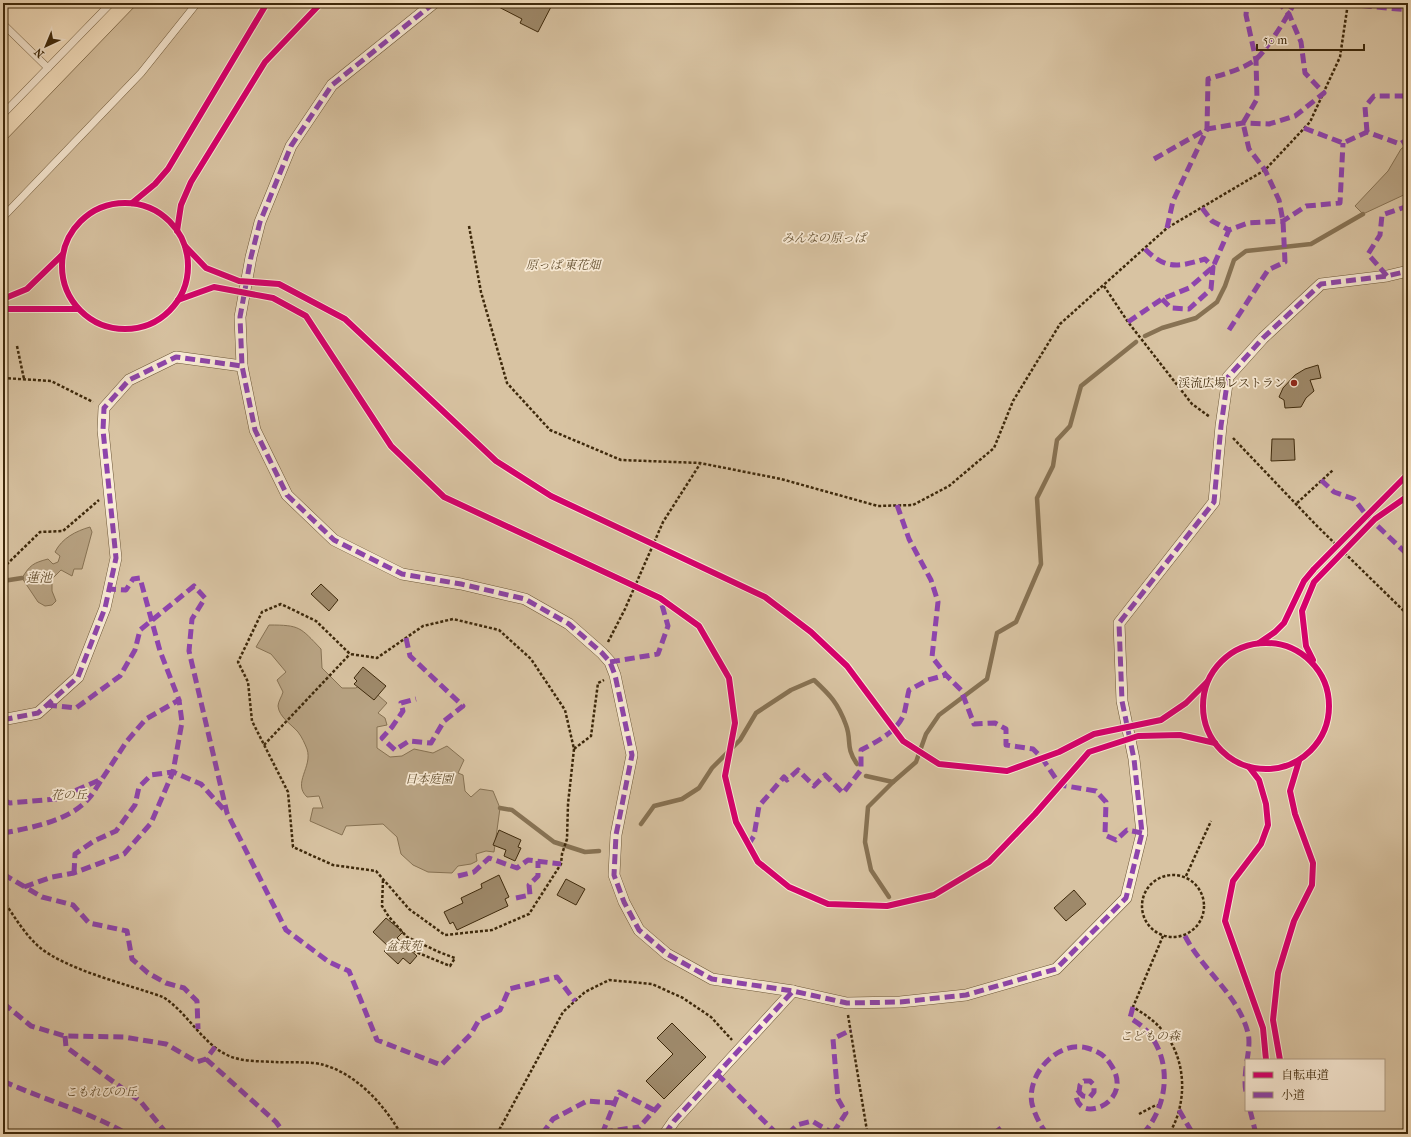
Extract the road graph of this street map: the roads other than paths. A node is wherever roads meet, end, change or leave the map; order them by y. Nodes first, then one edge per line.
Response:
1 (99, 3) edge
2 (111, 3) edge
3 (197, 3) edge
4 (434, 3) edge
5 (105, 9) junction
6 (3, 24) edge
7 (48, 68) junction
8 (3, 114) edge
9 (3, 217) edge
10 (1408, 272) edge
11 (242, 366) junction
12 (3, 717) edge
13 (793, 991) junction
14 (664, 1134) edge

1 - 5 lane
2 - 5 lane
3 - 9 lane
4 - 11 street
5 - 7 lane
6 - 7 lane
7 - 8 lane
10 - 13 street
11 - 12 street
11 - 13 street
13 - 14 street

